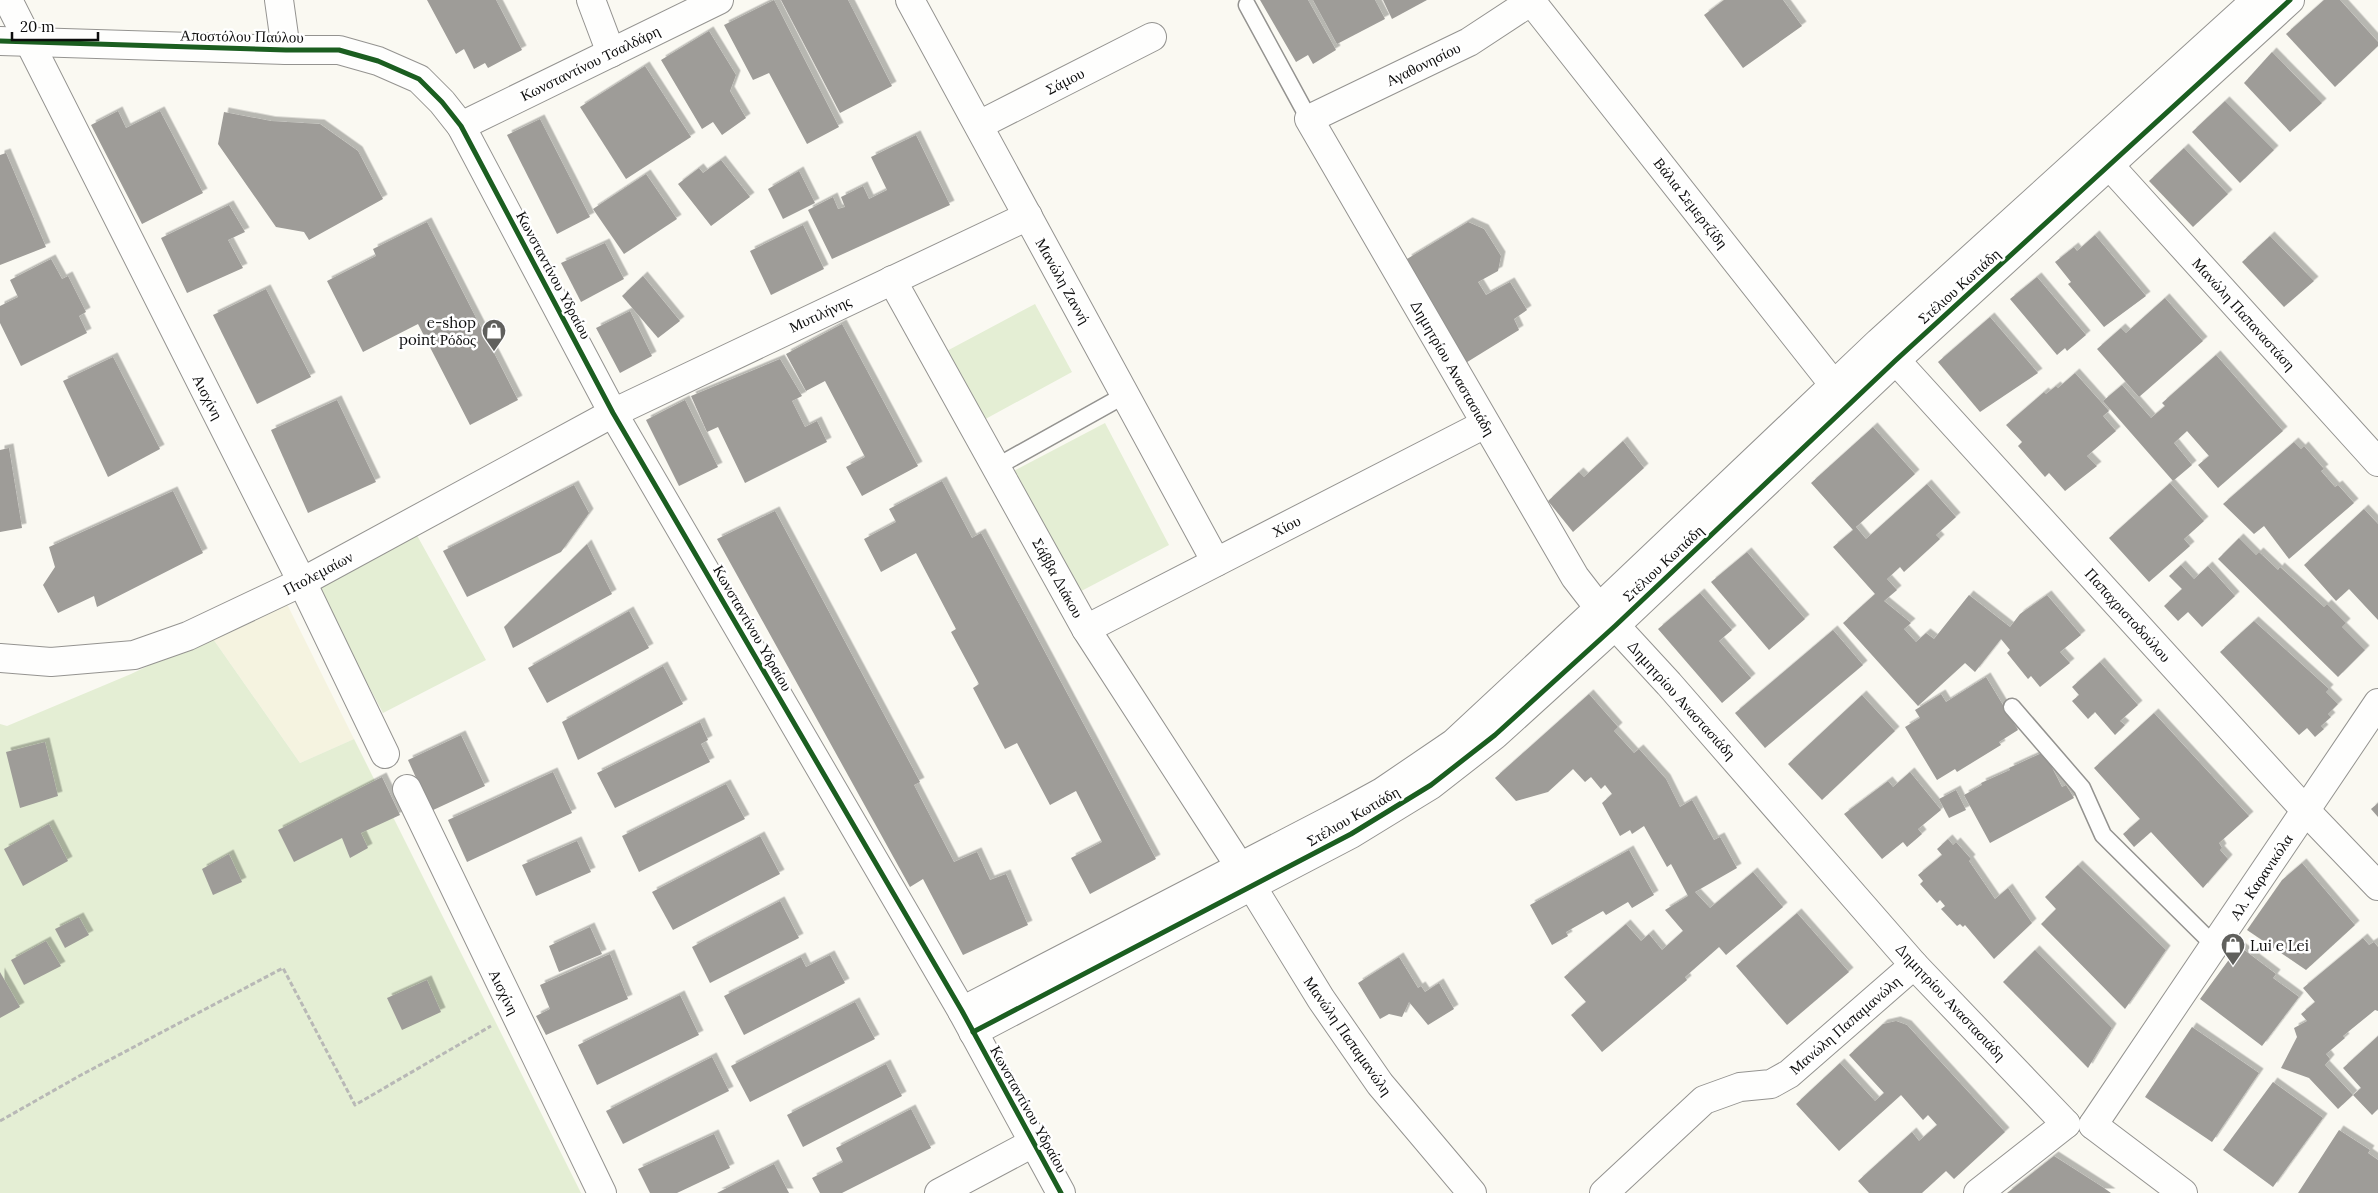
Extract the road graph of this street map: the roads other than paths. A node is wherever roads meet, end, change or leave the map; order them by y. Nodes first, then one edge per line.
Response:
1 (8, 0) edge
2 (279, 0) edge
3 (590, 0) edge
4 (719, 0) edge
5 (910, 0) edge
6 (2256, 0) edge
7 (2290, 0) edge
8 (1532, 1) edge
9 (1247, 5) dead end
10 (1152, 37) dead end
11 (0, 41) edge
12 (28, 42) junction
13 (286, 50) junction
14 (611, 53) junction
15 (419, 79) joint
16 (1309, 119) junction
17 (979, 125) junction
18 (461, 126) junction
19 (2110, 166) junction
20 (1028, 216) junction
21 (892, 280) junction
22 (1888, 351) junction
23 (1843, 394) junction
24 (1125, 395) junction
25 (613, 413) junction
26 (1485, 424) junction
27 (2378, 462) edge
28 (996, 467) junction
29 (1216, 562) junction
30 (302, 582) junction
31 (1607, 617) junction
32 (1086, 629) junction
33 (0, 658) edge
34 (2378, 703) edge
35 (2012, 707) dead end
36 (385, 754) dead end
37 (407, 789) dead end
38 (2306, 811) junction
39 (1246, 876) junction
40 (2378, 886) edge
41 (2215, 946) junction
42 (1914, 965) junction
43 (968, 1022) junction
44 (2066, 1124) junction
45 (2093, 1126) junction
46 (1034, 1143) junction
47 (602, 1193) edge
48 (939, 1193) edge
49 (1061, 1193) edge
50 (1472, 1193) edge
51 (1604, 1193) edge
52 (1978, 1193) edge
53 (2182, 1193) edge

1 - 12 street, Αισχίνη
2 - 13 street
3 - 14 street
4 - 14 street, Κωνσταντίνου Τσαλδάρη
5 - 17 street, Μανώλη Ζαννή
6 - 22 street, Στέλιου Κωτιάδη
7 - 19 street, Στέλιου Κωτιάδη
8 - 16 street, Αγαθονησίου
8 - 23 street, Βάλια Σεμερτζίδη
9 - 16 lane
10 - 17 street, Σάμου
11 - 12 street, Αποστόλου Παύλου
12 - 13 street, Αποστόλου Παύλου
12 - 30 street, Αισχίνη
13 - 15 street, Αποστόλου Παύλου
14 - 18 street, Κωνσταντίνου Τσαλδάρη
15 - 18 street, Κωνσταντίνου Υδραίου
16 - 26 street, Δημητρίου Αναστασιάδη
17 - 20 street, Μανώλη Ζαννή
18 - 25 street, Κωνσταντίνου Υδραίου
19 - 22 street, Στέλιου Κωτιάδη
19 - 27 street, Μανώλη Παπαναστάση
20 - 21 street, Μυτιλήνης
20 - 24 street, Μανώλη Ζαννή
21 - 25 street, Μυτιλήνης
21 - 28 street, Σάββα Διάκου
22 - 23 street, Στέλιου Κωτιάδη
22 - 38 street, Παπαχριστοδούλου
23 - 31 street, Στέλιου Κωτιάδη
24 - 28 lane
24 - 29 street, Μανώλη Ζαννή
25 - 30 street, Πτολεμαίων
25 - 43 street, Κωνσταντίνου Υδραίου
26 - 29 street, Χίου
26 - 31 street, Δημητρίου Αναστασιάδη
28 - 32 street, Σάββα Διάκου
29 - 32 street, Χίου
30 - 33 street, Πτολεμαίων
30 - 36 street, Αισχίνη
31 - 39 street, Στέλιου Κωτιάδη
31 - 42 street, Δημητρίου Αναστασιάδη
32 - 39 street, Σάββα Διάκου
34 - 38 street, Αλ. Καρανικόλα
35 - 41 lane
37 - 47 street, Αισχίνη
38 - 40 street, Παπαχριστοδούλου
38 - 41 street, Αλ. Καρανικόλα
39 - 43 street, Στέλιου Κωτιάδη
39 - 50 street, Μανώλη Παπαμανώλη
41 - 45 street, Αλ. Καρανικόλα
42 - 44 street, Δημητρίου Αναστασιάδη
42 - 51 street, Μανώλη Παπαμανώλη
43 - 46 street, Κωνσταντίνου Υδραίου
44 - 45 street
44 - 52 street
45 - 53 street
46 - 48 street
46 - 49 street, Κωνσταντίνου Υδραίου

